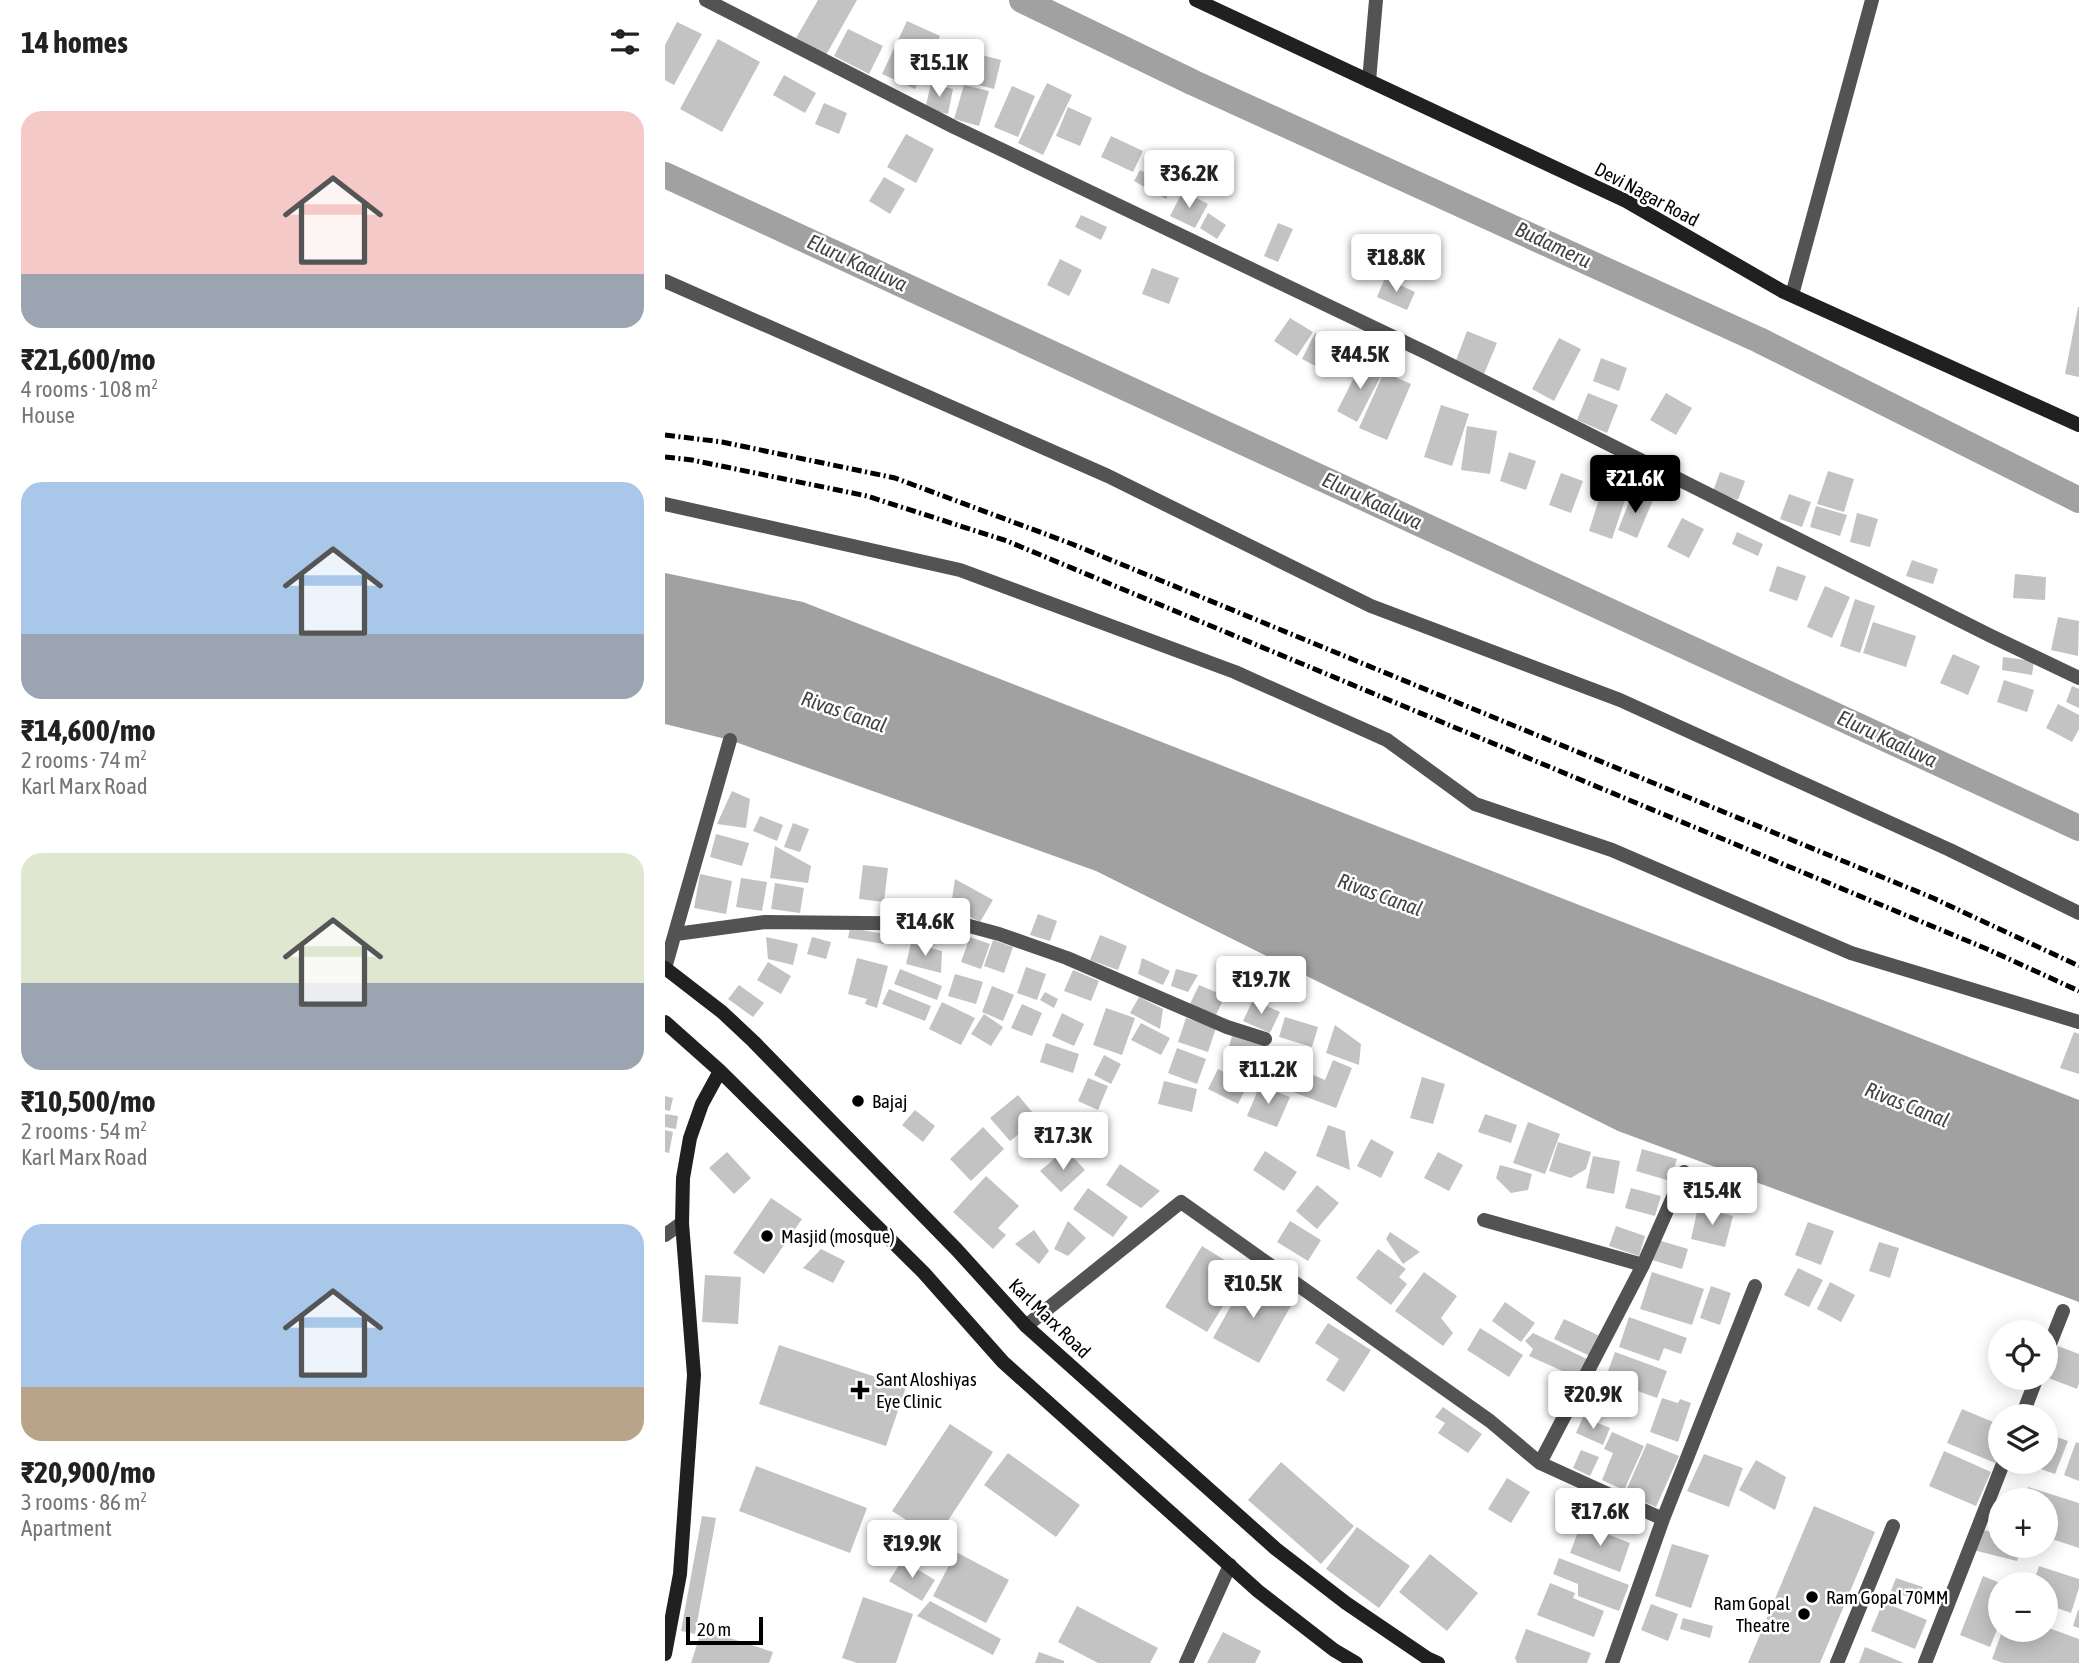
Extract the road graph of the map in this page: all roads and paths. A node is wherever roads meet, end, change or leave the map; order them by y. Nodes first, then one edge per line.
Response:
1 (706, 0) edge
2 (1196, 0) edge
3 (1376, 0) edge
4 (1872, 0) edge
5 (1369, 81) junction
6 (665, 281) edge
7 (1791, 295) junction
8 (2079, 425) edge
9 (665, 504) edge
10 (2079, 678) edge
11 (730, 740) dead end
12 (2079, 913) edge
13 (676, 934) junction
14 (665, 968) edge
15 (665, 1022) edge
16 (2079, 1022) edge
17 (1265, 1040) dead end
18 (720, 1071) junction
19 (1684, 1172) dead end
20 (1484, 1220) dead end
21 (682, 1223) junction
22 (665, 1235) edge
23 (1643, 1265) junction
24 (1755, 1286) dead end
25 (2063, 1311) dead end
26 (2058, 1324) edge
27 (1026, 1326) junction
28 (1540, 1463) junction
29 (1999, 1474) edge
30 (1663, 1519) junction
31 (1893, 1526) dead end
32 (1230, 1565) junction
33 (665, 1654) edge
34 (1186, 1663) edge
35 (1356, 1663) edge
36 (1438, 1663) edge
37 (1612, 1663) edge
38 (1837, 1663) edge
39 (1925, 1663) edge

1 - 10 street
2 - 5 main road, Devi Nagar Road
3 - 5 street
4 - 7 street
5 - 7 main road, Devi Nagar Road
6 - 12 street
7 - 8 main road, Devi Nagar Road
9 - 16 street
11 - 13 street
13 - 14 street
13 - 17 street
14 - 27 main road, Karl Marx Road
15 - 18 main road
18 - 21 main road
18 - 32 main road
19 - 23 street
20 - 23 street
21 - 22 street
21 - 33 main road
23 - 28 street
24 - 30 street
25 - 26 street
27 - 28 street
27 - 36 main road, Karl Marx Road
28 - 30 street
29 - 39 street
30 - 37 street
31 - 38 street
32 - 34 street
32 - 35 main road

